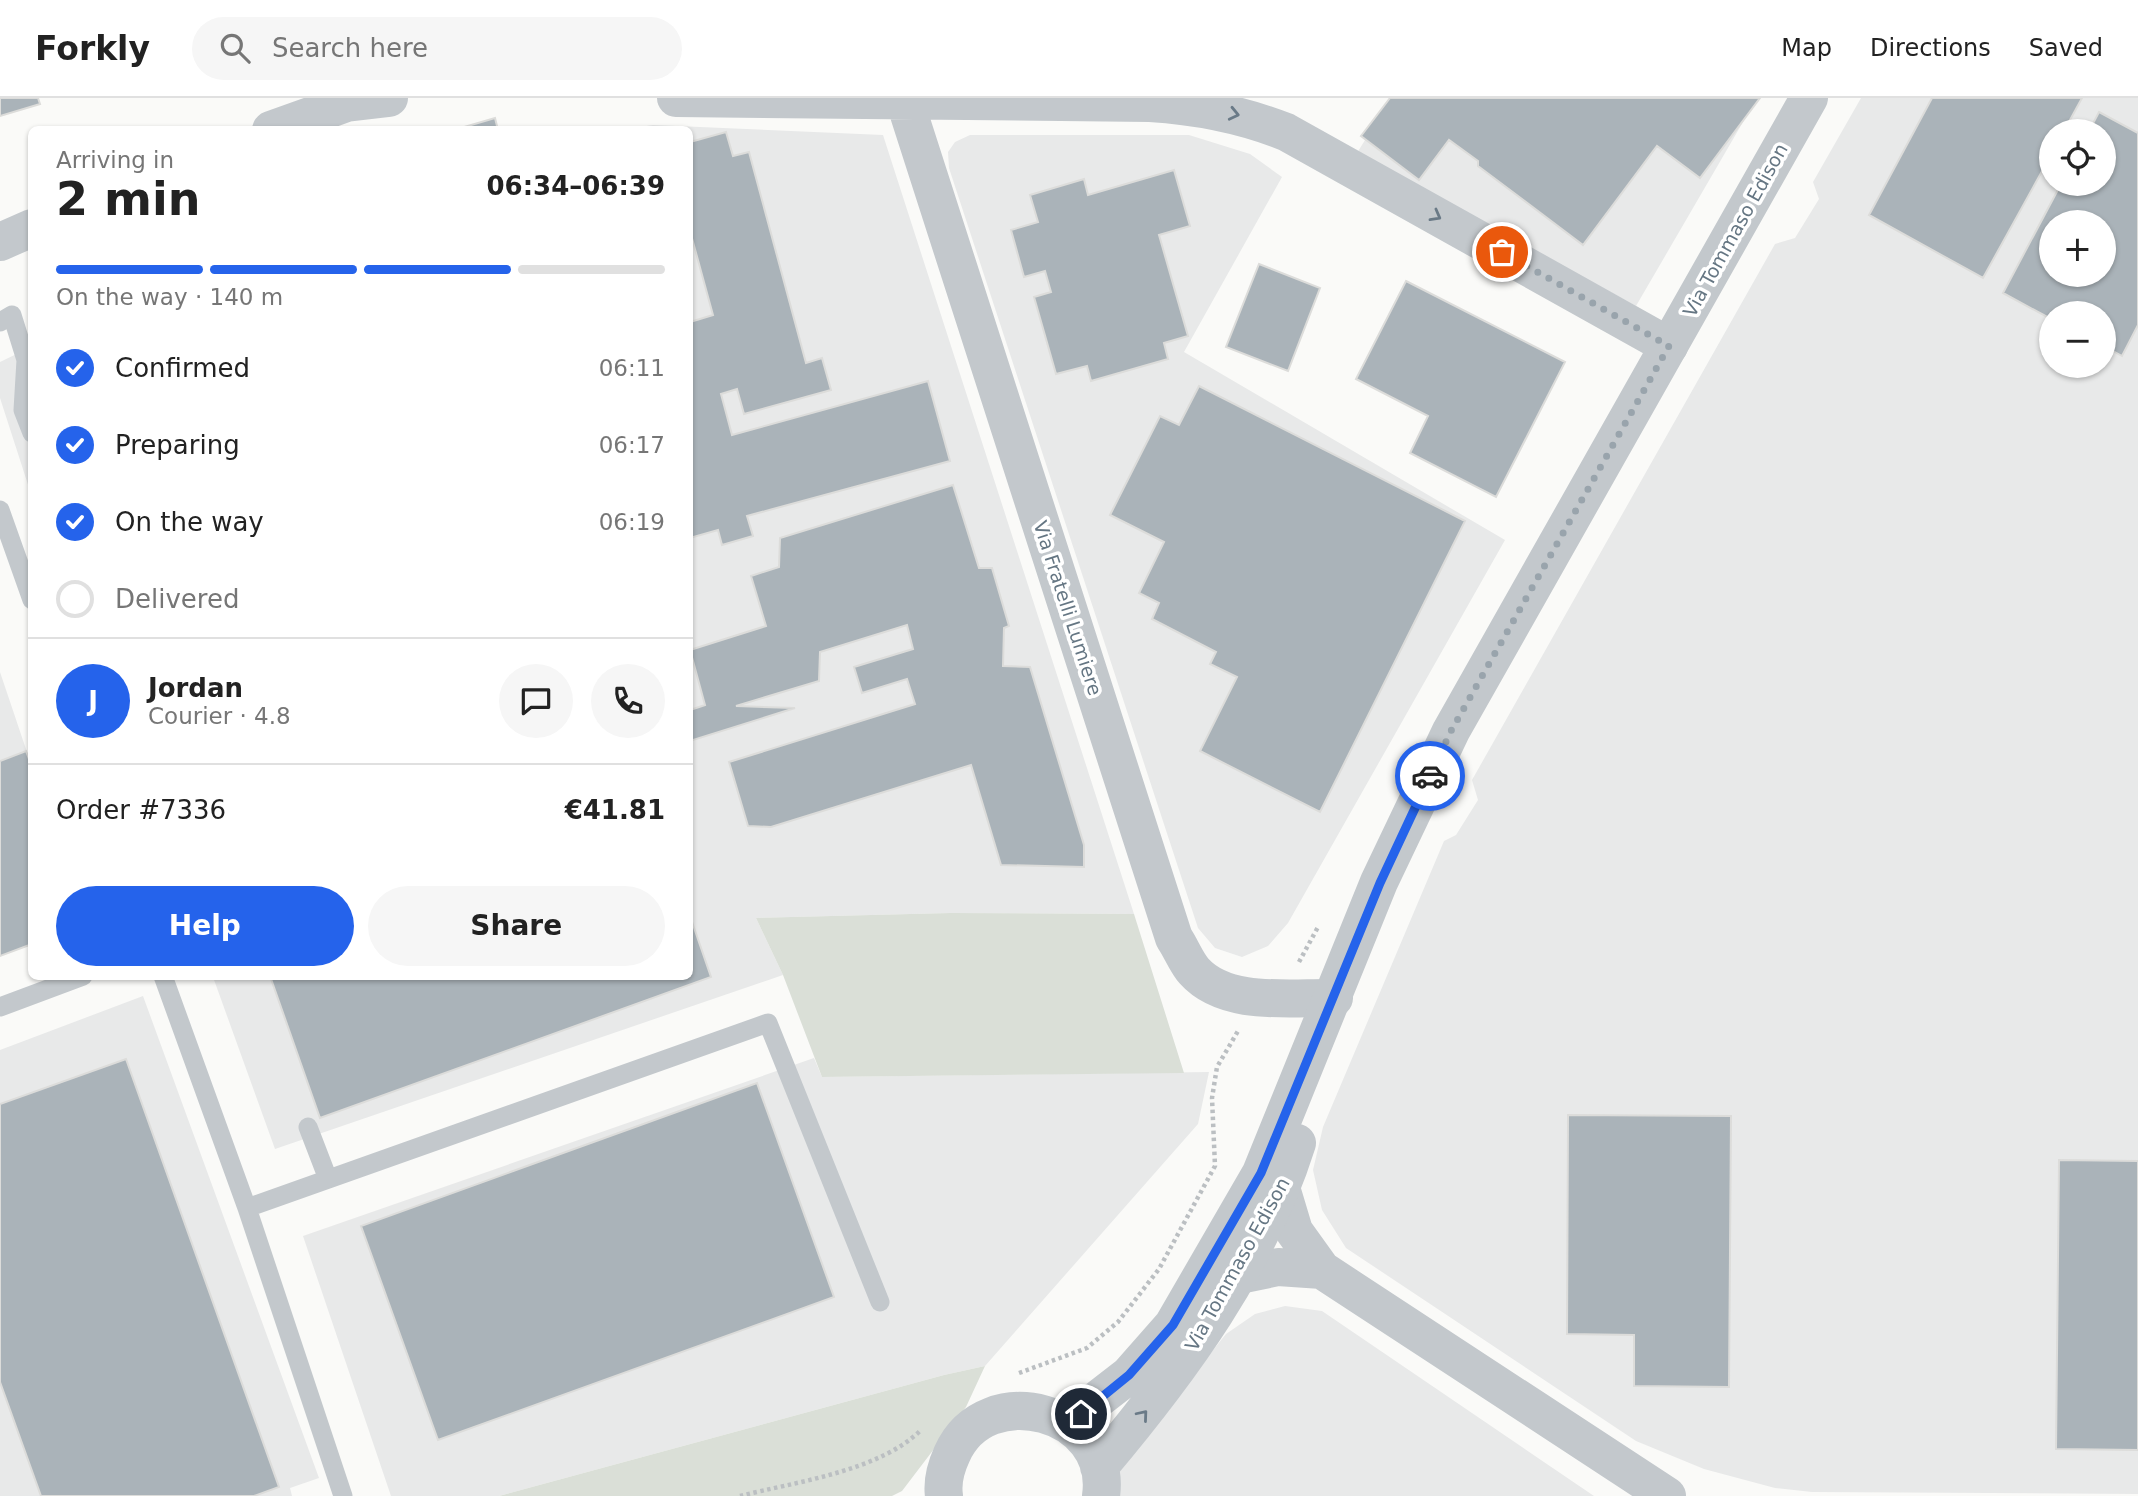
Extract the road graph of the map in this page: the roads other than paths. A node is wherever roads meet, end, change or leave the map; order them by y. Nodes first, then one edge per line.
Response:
1 (389, 98) edge
2 (676, 98) edge
3 (1809, 98) edge
4 (905, 102) junction
5 (282, 126) edge
6 (28, 230) edge
7 (0, 242) edge
8 (0, 322) edge
9 (1669, 346) junction
10 (28, 423) edge
11 (0, 510) edge
12 (28, 589) edge
13 (72, 980) edge
14 (164, 980) edge
15 (1334, 998) junction
16 (0, 1007) edge
17 (1319, 1035) junction
18 (308, 1127) dead end
19 (328, 1179) junction
20 (1282, 1191) junction
21 (247, 1208) junction
22 (1322, 1270) junction
23 (1235, 1276) junction
24 (880, 1302) dead end
25 (1067, 1423) junction
26 (945, 1482) edge
27 (1100, 1482) edge
28 (343, 1496) edge
29 (915, 1496) edge
30 (1667, 1496) edge

1 - 5 street
2 - 4 street
3 - 9 street, Via Tommaso Edison
4 -> 9 street
4 - 15 street, Via Fratelli Lumiere
6 - 7 street
8 - 10 lane
9 - 15 street, Via Tommaso Edison
11 - 12 lane
13 - 16 lane
14 - 21 lane
15 - 17 street, Via Tommaso Edison
17 - 20 street, Via Tommaso Edison
17 - 25 street, Via Tommaso Edison
18 - 19 lane
19 - 21 lane
19 - 24 lane
20 - 22 street
20 - 23 street, Via Tommaso Edison
21 - 28 lane
22 - 23 street
22 - 30 street
27 -> 23 street, Via Tommaso Edison
25 - 26 street
25 - 27 street
26 - 29 street

